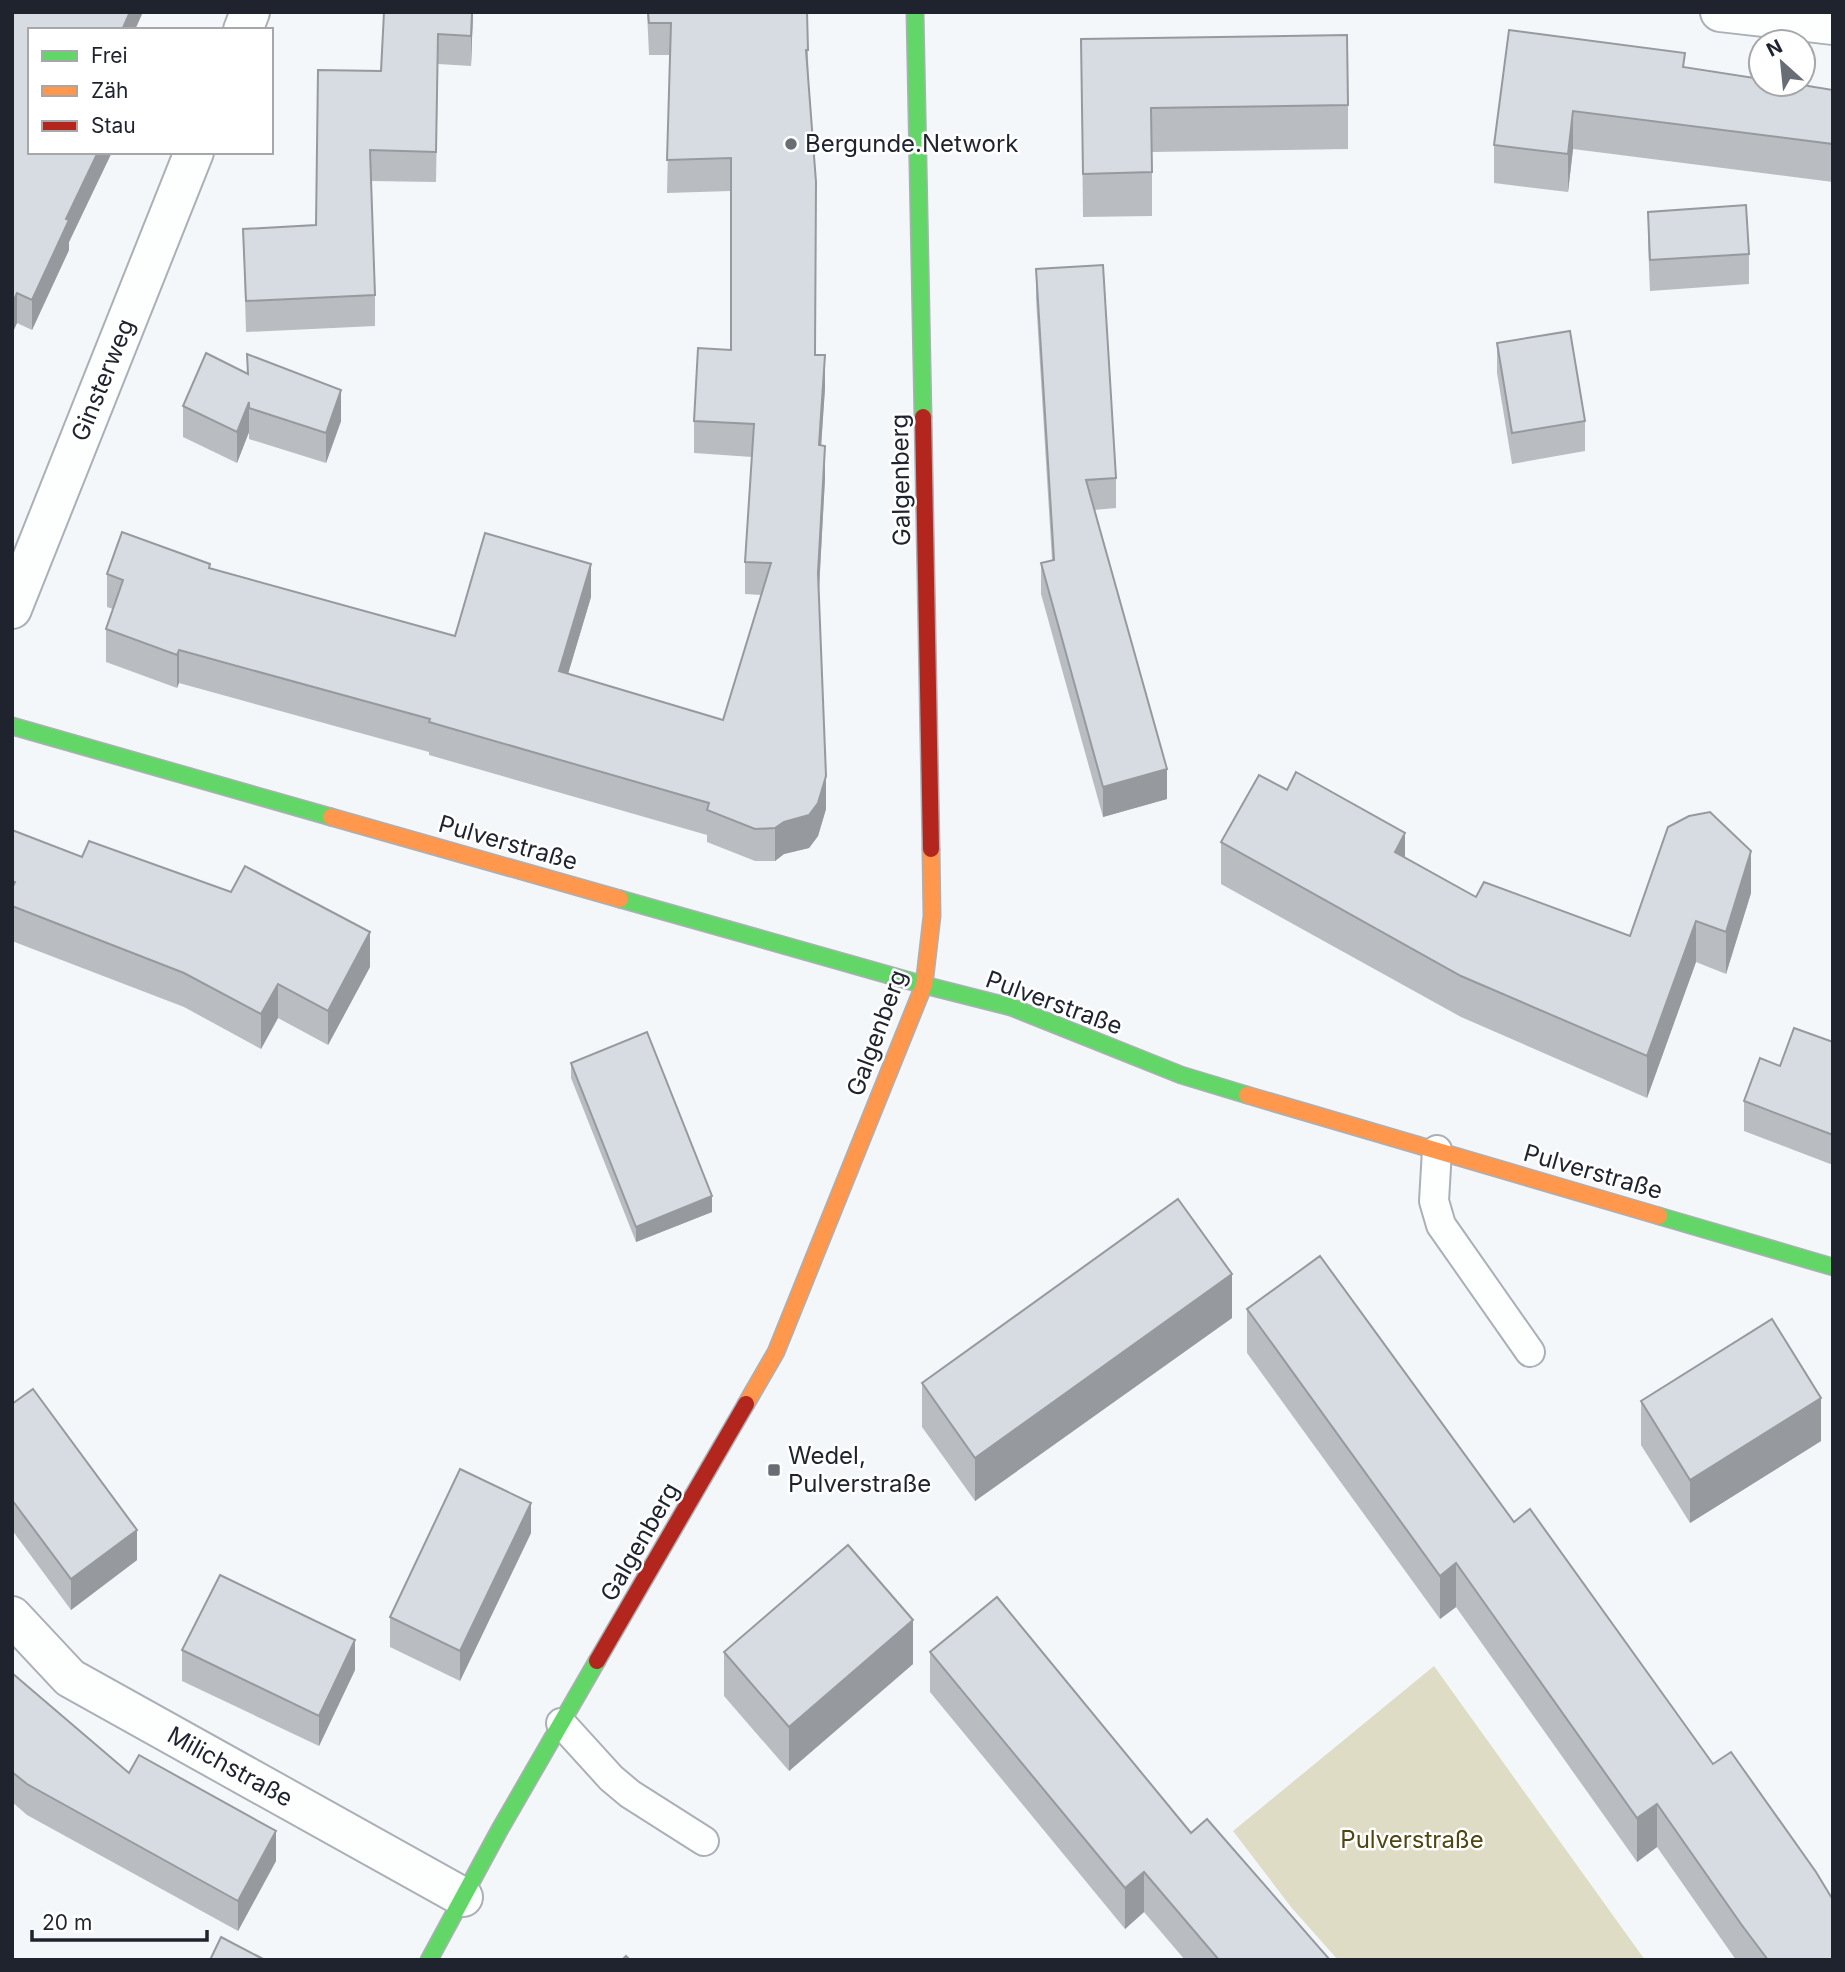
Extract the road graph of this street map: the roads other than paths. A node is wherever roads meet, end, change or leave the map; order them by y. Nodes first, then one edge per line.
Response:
1 (915, 12) edge
2 (1720, 12) edge
3 (1833, 25) edge
4 (193, 154) edge
5 (12, 608) edge
6 (12, 726) edge
7 (923, 985) junction
8 (1437, 1150) junction
9 (1833, 1267) edge
10 (1530, 1352) dead end
11 (12, 1616) edge
12 (561, 1723) junction
13 (704, 1841) dead end
14 (463, 1897) junction
15 (429, 1960) edge

1 - 7 street, Galgenberg
2 - 3 street
4 - 5 street, Ginsterweg
6 - 7 street, Pulverstraße
7 - 8 street, Pulverstraße
7 - 12 street, Galgenberg
8 - 9 street, Pulverstraße
8 - 10 lane
11 - 14 street, Milichstraße
12 - 13 lane
12 - 14 street, Galgenberg
14 - 15 street, Galgenberg

